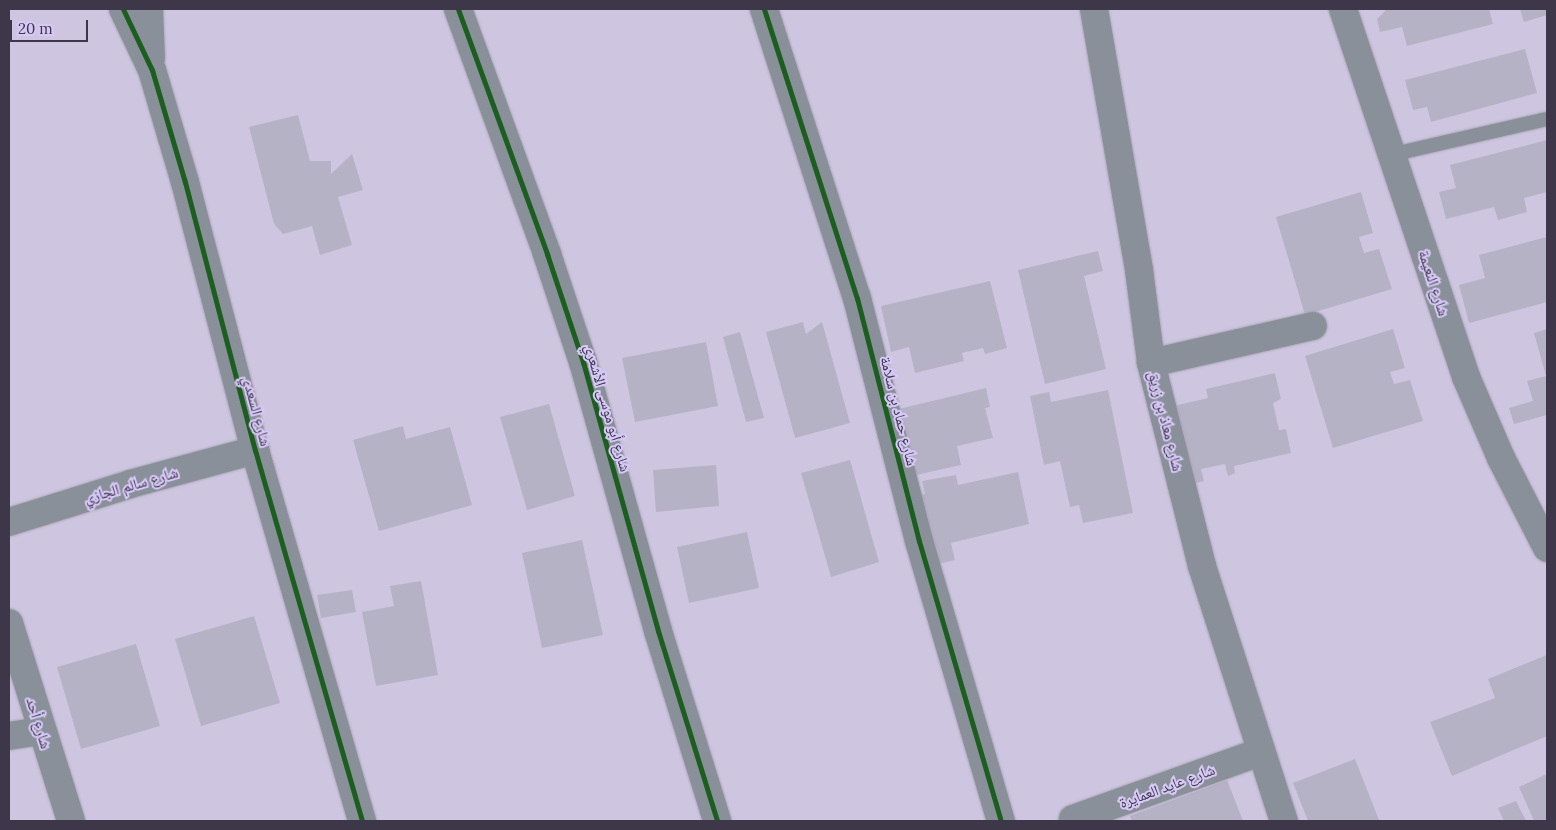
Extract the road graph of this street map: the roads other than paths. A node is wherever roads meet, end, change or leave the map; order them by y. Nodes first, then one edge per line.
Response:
1 (123, 9) edge
2 (149, 9) edge
3 (458, 9) edge
4 (764, 9) edge
5 (1094, 9) edge
6 (1343, 9) edge
7 (152, 70) junction
8 (1547, 119) edge
9 (1394, 154) junction
10 (1313, 326) dead end
11 (1151, 364) junction
12 (254, 450) junction
13 (9, 522) edge
14 (1547, 548) edge
15 (9, 623) edge
16 (41, 731) junction
17 (9, 736) edge
18 (1260, 752) junction
19 (1073, 820) dead end
20 (71, 821) edge
21 (362, 821) edge
22 (716, 821) edge
23 (1001, 821) edge
24 (1284, 821) edge

1 - 7 street, شارع السعدي
2 - 7 street, شارع السعدي
3 - 22 street, شارع أبو موسى الأشعري
4 - 23 street, شارع حماد بن سلامة
5 - 11 street, شارع معاذ بن زريق
6 - 9 street, شارع النعيمة
7 - 12 street, شارع السعدي
8 - 9 lane
9 - 14 street, شارع النعيمة
10 - 11 street
11 - 18 street, شارع معاذ بن زريق
12 - 13 street, شارع سالم الجازي
12 - 21 street, شارع السعدي
15 - 16 street, شارع أحد
16 - 17 street
16 - 20 street, شارع أحد
18 - 19 street, شارع عايد العمايرة
18 - 24 street, شارع معاذ بن زريق

